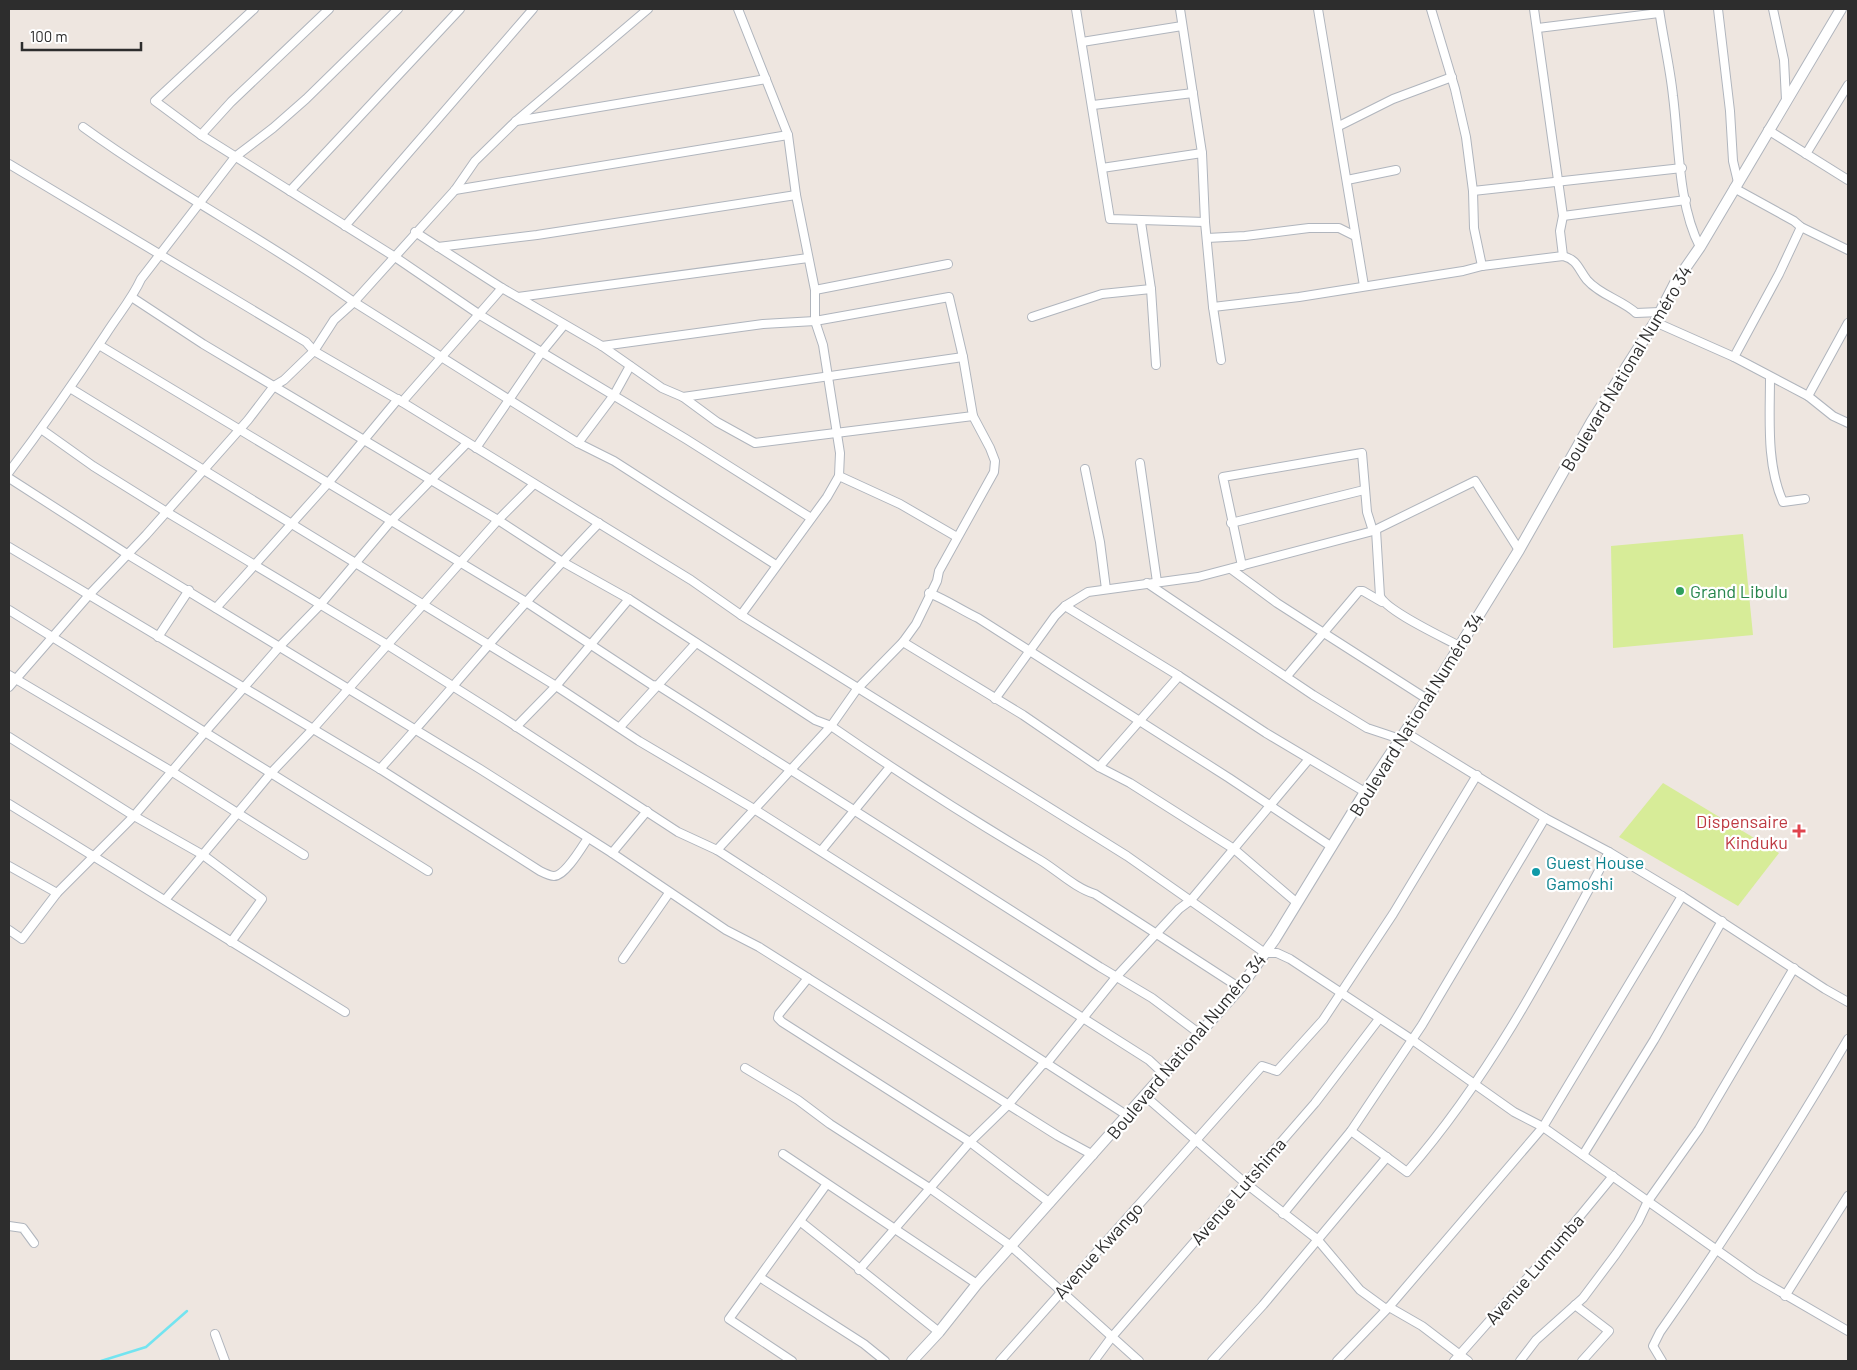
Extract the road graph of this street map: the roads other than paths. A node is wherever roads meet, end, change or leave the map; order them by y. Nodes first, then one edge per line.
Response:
1 (254, 9) edge
2 (329, 9) edge
3 (398, 9) edge
4 (460, 9) edge
5 (533, 9) edge
6 (648, 9) edge
7 (738, 9) edge
8 (1076, 9) edge
9 (1180, 9) edge
10 (1318, 9) edge
11 (1431, 9) edge
12 (1534, 9) edge
13 (1718, 9) edge
14 (1773, 9) edge
15 (1841, 9) edge
16 (1659, 11) edge
17 (1182, 26) junction
18 (1538, 28) junction
19 (1082, 42) junction
20 (1452, 77) junction
21 (766, 79) junction
22 (1848, 84) edge
23 (1193, 93) junction
24 (1786, 100) junction
25 (1093, 105) junction
26 (516, 121) junction
27 (1339, 126) junction
28 (83, 127) dead end
29 (1768, 130) junction
30 (201, 135) junction
31 (788, 135) junction
32 (1202, 153) junction
33 (1806, 154) junction
34 (234, 157) junction
35 (9, 164) edge
36 (1102, 168) junction
37 (1682, 168) junction
38 (1396, 170) dead end
39 (1347, 180) junction
40 (1558, 180) junction
41 (1848, 180) edge
42 (1736, 185) junction
43 (455, 190) junction
44 (290, 191) junction
45 (1473, 191) junction
46 (796, 195) junction
47 (1686, 200) junction
48 (199, 203) junction
49 (1563, 216) junction
50 (1141, 222) junction
51 (1205, 222) junction
52 (345, 226) junction
53 (1801, 227) junction
54 (415, 232) junction
55 (1354, 236) junction
56 (1207, 238) junction
57 (438, 247) junction
58 (1700, 247) junction
59 (1848, 250) edge
60 (162, 254) junction
61 (1563, 256) junction
62 (395, 257) junction
63 (808, 258) junction
64 (948, 264) dead end
65 (1482, 266) junction
66 (1364, 286) junction
67 (502, 288) junction
68 (1151, 289) junction
69 (815, 290) junction
70 (518, 297) junction
71 (132, 298) junction
72 (354, 302) junction
73 (1213, 307) junction
74 (1660, 312) junction
75 (480, 315) junction
76 (1032, 318) dead end
77 (815, 321) junction
78 (1655, 322) junction
79 (1848, 323) edge
80 (564, 325) junction
81 (99, 345) junction
82 (602, 346) junction
83 (314, 351) junction
84 (541, 353) junction
85 (1734, 356) junction
86 (442, 357) junction
87 (963, 357) junction
88 (1221, 360) dead end
89 (1156, 365) dead end
90 (630, 366) junction
91 (826, 377) junction
92 (1770, 377) junction
93 (274, 386) junction
94 (70, 388) junction
95 (614, 394) junction
96 (1808, 396) junction
97 (683, 397) junction
98 (508, 400) junction
99 (400, 401) junction
100 (973, 416) junction
101 (1848, 423) edge
102 (41, 429) junction
103 (239, 430) junction
104 (837, 434) junction
105 (364, 439) junction
106 (578, 443) junction
107 (467, 444) junction
108 (476, 448) junction
109 (1140, 463) dead end
110 (204, 469) junction
111 (1085, 469) dead end
112 (9, 472) edge
113 (839, 476) junction
114 (9, 478) edge
115 (432, 481) junction
116 (329, 482) junction
117 (534, 484) junction
118 (1364, 490) junction
119 (1805, 499) dead end
120 (165, 512) junction
121 (811, 518) junction
122 (498, 520) junction
123 (391, 521) junction
124 (291, 523) junction
125 (598, 523) junction
126 (1231, 523) junction
127 (1374, 530) junction
128 (957, 537) junction
129 (9, 547) edge
130 (1519, 550) junction
131 (126, 554) junction
132 (561, 561) junction
133 (460, 562) junction
134 (355, 563) junction
135 (254, 565) junction
136 (776, 565) junction
137 (1242, 566) junction
138 (1231, 569) junction
139 (1157, 582) junction
140 (1147, 583) junction
141 (1106, 589) junction
142 (189, 590) junction
143 (930, 593) junction
144 (89, 595) junction
145 (629, 599) junction
146 (526, 602) junction
147 (1382, 602) junction
148 (422, 603) junction
149 (320, 605) junction
150 (1065, 606) junction
151 (216, 608) junction
152 (9, 610) edge
153 (741, 616) junction
154 (1325, 632) junction
155 (158, 637) junction
156 (52, 638) junction
157 (903, 642) junction
158 (696, 643) junction
159 (386, 644) junction
160 (488, 644) junction
161 (591, 644) junction
162 (280, 646) junction
163 (1459, 646) junction
164 (1030, 651) junction
165 (13, 676) edge
166 (1179, 676) junction
167 (1287, 676) junction
168 (556, 686) junction
169 (659, 686) junction
170 (9, 687) edge
171 (348, 687) junction
172 (454, 687) junction
173 (245, 689) junction
174 (857, 689) junction
175 (1427, 698) junction
176 (994, 699) junction
177 (1140, 722) junction
178 (831, 726) junction
179 (516, 727) junction
180 (620, 727) junction
181 (416, 729) junction
182 (312, 730) junction
183 (206, 731) junction
184 (1402, 736) junction
185 (9, 737) edge
186 (1309, 758) junction
187 (890, 767) junction
188 (1099, 767) junction
189 (380, 769) junction
190 (791, 769) junction
191 (171, 771) junction
192 (272, 773) junction
193 (1477, 775) junction
194 (1364, 792) junction
195 (9, 804) edge
196 (1271, 806) junction
197 (754, 809) junction
198 (854, 810) junction
199 (647, 811) junction
200 (237, 814) junction
201 (134, 816) junction
202 (1545, 818) junction
203 (588, 838) junction
204 (1332, 847) junction
205 (1234, 849) junction
206 (717, 850) junction
207 (821, 851) junction
208 (1609, 852) junction
209 (612, 853) junction
210 (304, 855) dead end
211 (93, 856) junction
212 (203, 856) junction
213 (9, 866) edge
214 (428, 871) dead end
215 (57, 893) junction
216 (669, 893) junction
217 (1682, 896) junction
218 (165, 900) junction
219 (1191, 900) junction
220 (1296, 902) junction
221 (1722, 921) junction
222 (9, 930) edge
223 (1156, 935) junction
224 (231, 942) junction
225 (1265, 953) junction
226 (623, 959) dead end
227 (1794, 968) junction
228 (1117, 976) junction
229 (808, 978) junction
230 (1240, 988) junction
231 (1341, 993) junction
232 (1848, 1002) edge
233 (345, 1012) dead end
234 (1083, 1018) junction
235 (1379, 1018) junction
236 (1200, 1034) junction
237 (1411, 1039) junction
238 (1848, 1039) edge
239 (1048, 1062) junction
240 (745, 1068) dead end
241 (1164, 1074) junction
242 (1474, 1082) junction
243 (1145, 1096) junction
244 (1008, 1104) junction
245 (1128, 1116) junction
246 (1544, 1127) junction
247 (1351, 1131) junction
248 (1197, 1140) junction
249 (970, 1142) junction
250 (783, 1154) dead end
251 (1093, 1155) junction
252 (1583, 1155) junction
253 (1387, 1157) junction
254 (1613, 1176) junction
255 (1244, 1182) junction
256 (826, 1185) junction
257 (932, 1189) junction
258 (1848, 1196) edge
259 (1648, 1201) junction
260 (1050, 1204) junction
261 (1283, 1214) junction
262 (801, 1222) junction
263 (9, 1226) edge
264 (896, 1230) junction
265 (1318, 1239) junction
266 (34, 1243) dead end
267 (1011, 1246) junction
268 (1716, 1248) junction
269 (859, 1270) junction
270 (761, 1278) junction
271 (976, 1284) junction
272 (1060, 1291) junction
273 (1785, 1296) junction
274 (1575, 1305) junction
275 (1387, 1308) junction
276 (1848, 1331) edge
277 (939, 1332) junction
278 (215, 1334) dead end
279 (1111, 1338) junction
280 (1460, 1354) junction
281 (225, 1361) edge
282 (792, 1361) edge
283 (885, 1361) edge
284 (912, 1361) edge
285 (1000, 1361) edge
286 (1094, 1361) edge
287 (1139, 1361) edge
288 (1212, 1361) edge
289 (1337, 1361) edge
290 (1454, 1361) edge
291 (1468, 1361) edge
292 (1520, 1361) edge
293 (1582, 1361) edge
294 (1662, 1361) edge

1 - 30 street
2 - 30 street
3 - 34 street
4 - 44 street
5 - 52 street
6 - 26 street
7 - 21 street
8 - 19 street
9 - 17 street
10 - 27 street
11 - 20 street
12 - 18 street
13 - 42 street
14 - 24 street
15 - 24 main road, Boulevard National Numéro 34
16 - 18 street
16 - 37 street
17 - 19 street
17 - 23 street
18 - 40 street
19 - 25 street
20 - 27 street
20 - 45 street
21 - 26 street
21 - 31 street
22 - 33 street
23 - 25 street
23 - 32 street
24 - 29 main road, Boulevard National Numéro 34
25 - 36 street
26 - 43 street
27 - 39 street
28 - 48 street
29 - 33 street
29 - 42 main road, Boulevard National Numéro 34
30 - 34 street
31 - 43 street
31 - 46 street
32 - 36 street
32 - 51 street
33 - 41 street
34 - 44 street
34 - 48 street
35 - 60 street
36 - 50 street
37 - 40 street
37 - 47 street
38 - 39 street
39 - 55 street
40 - 45 street
40 - 49 street
42 - 53 street
42 - 58 main road, Boulevard National Numéro 34
43 - 54 street
44 - 52 street
45 - 65 street
46 - 57 street
46 - 63 street
47 - 49 street
47 - 58 street
48 - 60 street
48 - 72 street
49 - 61 street
50 - 51 street
50 - 68 street
51 - 56 street
52 - 62 street
53 - 59 street
53 - 85 street
54 - 57 street
54 - 62 street
55 - 56 street
55 - 66 street
56 - 73 street
57 - 67 street
58 - 74 main road, Boulevard National Numéro 34
60 - 71 street
60 - 83 street
61 - 65 street
61 - 74 street
62 - 72 street
62 - 75 street
63 - 69 street
63 - 70 street
64 - 69 street
65 - 66 street
66 - 73 street
67 - 70 street
67 - 75 street
68 - 76 street
68 - 89 street
69 - 77 street
70 - 80 street
71 - 81 street
71 - 93 street
72 - 83 street
72 - 86 street
73 - 88 street
74 - 78 main road, Boulevard National Numéro 34
75 - 84 street
75 - 86 street
77 - 82 street
77 - 87 street
77 - 91 street
78 - 85 street
78 - 130 main road, Boulevard National Numéro 34
79 - 96 street
80 - 82 street
80 - 84 street
81 - 94 street
81 - 103 street
82 - 90 street
83 - 93 street
83 - 99 street
84 - 95 street
84 - 98 street
85 - 92 street
86 - 98 street
86 - 99 street
87 - 91 street
87 - 100 street
90 - 95 street
90 - 97 street
91 - 97 street
91 - 104 street
92 - 96 street
92 - 119 street
93 - 103 street
93 - 105 street
94 - 102 street
94 - 110 street
95 - 106 street
95 - 121 street
96 - 101 street
97 - 104 street
98 - 106 street
98 - 108 street
99 - 105 street
99 - 107 street
100 - 104 street
100 - 128 street
102 - 112 street
102 - 120 street
103 - 110 street
103 - 116 street
104 - 113 street
105 - 115 street
105 - 116 street
106 - 136 street
107 - 108 street
107 - 115 street
108 - 117 street
109 - 139 street
110 - 120 street
110 - 124 street
111 - 141 street
113 - 121 street
113 - 128 street
114 - 131 street
115 - 122 street
115 - 123 street
116 - 123 street
116 - 124 street
117 - 122 street
117 - 125 street
118 - 126 street
118 - 126 street
118 - 127 street
120 - 131 street
120 - 135 street
121 - 136 street
122 - 132 street
122 - 133 street
123 - 133 street
123 - 134 street
124 - 134 street
124 - 135 street
125 - 132 street
125 - 153 street
126 - 137 street
127 - 130 street
127 - 137 street
127 - 147 street
128 - 143 street
129 - 144 street
130 - 163 main road, Boulevard National Numéro 34
131 - 142 street
131 - 144 street
132 - 145 street
132 - 146 street
133 - 146 street
133 - 148 street
134 - 148 street
134 - 149 street
135 - 149 street
135 - 151 street
136 - 153 street
137 - 138 street
138 - 139 street
138 - 154 street
139 - 140 street
140 - 141 street
140 - 167 street
141 - 150 street
142 - 151 street
142 - 155 street
143 - 157 street
143 - 164 street
144 - 155 street
144 - 156 street
145 - 158 street
145 - 161 street
146 - 160 street
146 - 161 street
147 - 154 street
147 - 163 street
148 - 159 street
148 - 160 street
149 - 159 street
149 - 162 street
150 - 164 street
150 - 166 street
151 - 162 street
152 - 156 street
153 - 174 street
154 - 167 street
154 - 175 street
155 - 173 street
156 - 165 street
156 - 183 street
157 - 174 street
157 - 176 street
158 - 169 street
158 - 178 street
159 - 171 street
159 - 172 street
160 - 168 street
160 - 172 street
161 - 168 street
161 - 169 street
162 - 171 street
162 - 173 street
163 - 175 main road, Boulevard National Numéro 34
164 - 176 street
164 - 177 street
165 - 170 street
165 - 191 street
166 - 177 street
166 - 186 street
167 - 184 street
168 - 179 street
168 - 180 street
169 - 180 street
169 - 190 street
171 - 181 street
171 - 182 street
172 - 179 street
172 - 181 street
173 - 182 street
173 - 183 street
174 - 178 street
174 - 219 street
175 - 184 main road, Boulevard National Numéro 34
176 - 188 street
177 - 188 street
177 - 196 street
178 - 187 street
178 - 190 street
179 - 199 street
180 - 197 street
181 - 189 street
181 - 203 street
182 - 189 street
182 - 192 street
183 - 191 street
183 - 192 street
184 - 193 street
184 - 194 main road, Boulevard National Numéro 34
185 - 201 street
186 - 194 street
186 - 196 street
187 - 198 street
187 - 223 street
188 - 205 street
189 - 203 street
190 - 197 street
190 - 198 street
191 - 200 street
191 - 201 street
192 - 200 street
192 - 214 street
193 - 202 street
193 - 231 street
194 - 204 main road, Boulevard National Numéro 34
195 - 211 street
196 - 204 street
196 - 205 street
197 - 206 street
197 - 207 street
198 - 207 street
198 - 228 street
199 - 206 street
199 - 209 street
200 - 210 street
200 - 212 street
201 - 211 street
201 - 212 street
202 - 208 street
202 - 237 street
203 - 209 street
204 - 220 main road, Boulevard National Numéro 34
205 - 219 street
205 - 220 street
206 - 239 street
207 - 234 street
208 - 217 street
208 - 242 street
209 - 216 street
211 - 215 street
211 - 218 street
212 - 218 street
212 - 224 street
213 - 215 street
215 - 222 street
216 - 226 street
216 - 229 street
217 - 221 street
217 - 246 street
218 - 224 street
219 - 223 street
219 - 225 street
220 - 225 main road, Boulevard National Numéro 34
221 - 227 street
221 - 252 street
223 - 228 street
223 - 230 street
224 - 233 street
225 - 230 main road, Boulevard National Numéro 34
225 - 231 street
227 - 232 street
227 - 259 street
228 - 234 street
228 - 236 street
229 - 244 street
229 - 249 street
230 - 236 main road, Boulevard National Numéro 34
231 - 235 street
231 - 248 street, Avenue Kwango
234 - 239 street
234 - 241 street
235 - 237 street
235 - 255 street, Avenue Lutshima
236 - 241 main road, Boulevard National Numéro 34
237 - 242 street
237 - 247 street
238 - 268 street
239 - 244 street
239 - 245 street
240 - 257 street
241 - 243 main road, Boulevard National Numéro 34
242 - 246 street
242 - 253 street
243 - 245 main road, Boulevard National Numéro 34
243 - 248 street
244 - 249 street
244 - 251 street
245 - 251 main road, Boulevard National Numéro 34
246 - 252 street
246 - 275 street
247 - 253 street
247 - 261 street
248 - 255 street
248 - 272 street, Avenue Kwango
249 - 257 street
249 - 260 street
250 - 256 street
251 - 260 main road, Boulevard National Numéro 34
252 - 254 street
253 - 265 street
254 - 259 street
254 - 280 street, Avenue Lumumba
255 - 261 street
255 - 279 street, Avenue Lutshima
256 - 262 street
256 - 264 street
257 - 264 street
257 - 267 street
258 - 273 street
259 - 268 street
259 - 274 street
260 - 267 main road, Boulevard National Numéro 34
261 - 265 street
262 - 269 street
262 - 270 street
263 - 266 street
264 - 269 street
264 - 271 street
265 - 275 street
265 - 288 street
267 - 271 main road, Boulevard National Numéro 34
267 - 272 street
268 - 273 street
268 - 294 street
269 - 277 street
270 - 282 street
270 - 283 street
271 - 277 main road, Boulevard National Numéro 34
272 - 279 street
272 - 285 street, Avenue Kwango
273 - 276 street
274 - 292 street
274 - 293 street
275 - 280 street
275 - 289 street
277 - 284 main road, Boulevard National Numéro 34
278 - 281 street
279 - 286 street, Avenue Lutshima
279 - 287 street
280 - 290 street, Avenue Lumumba
280 - 291 street

